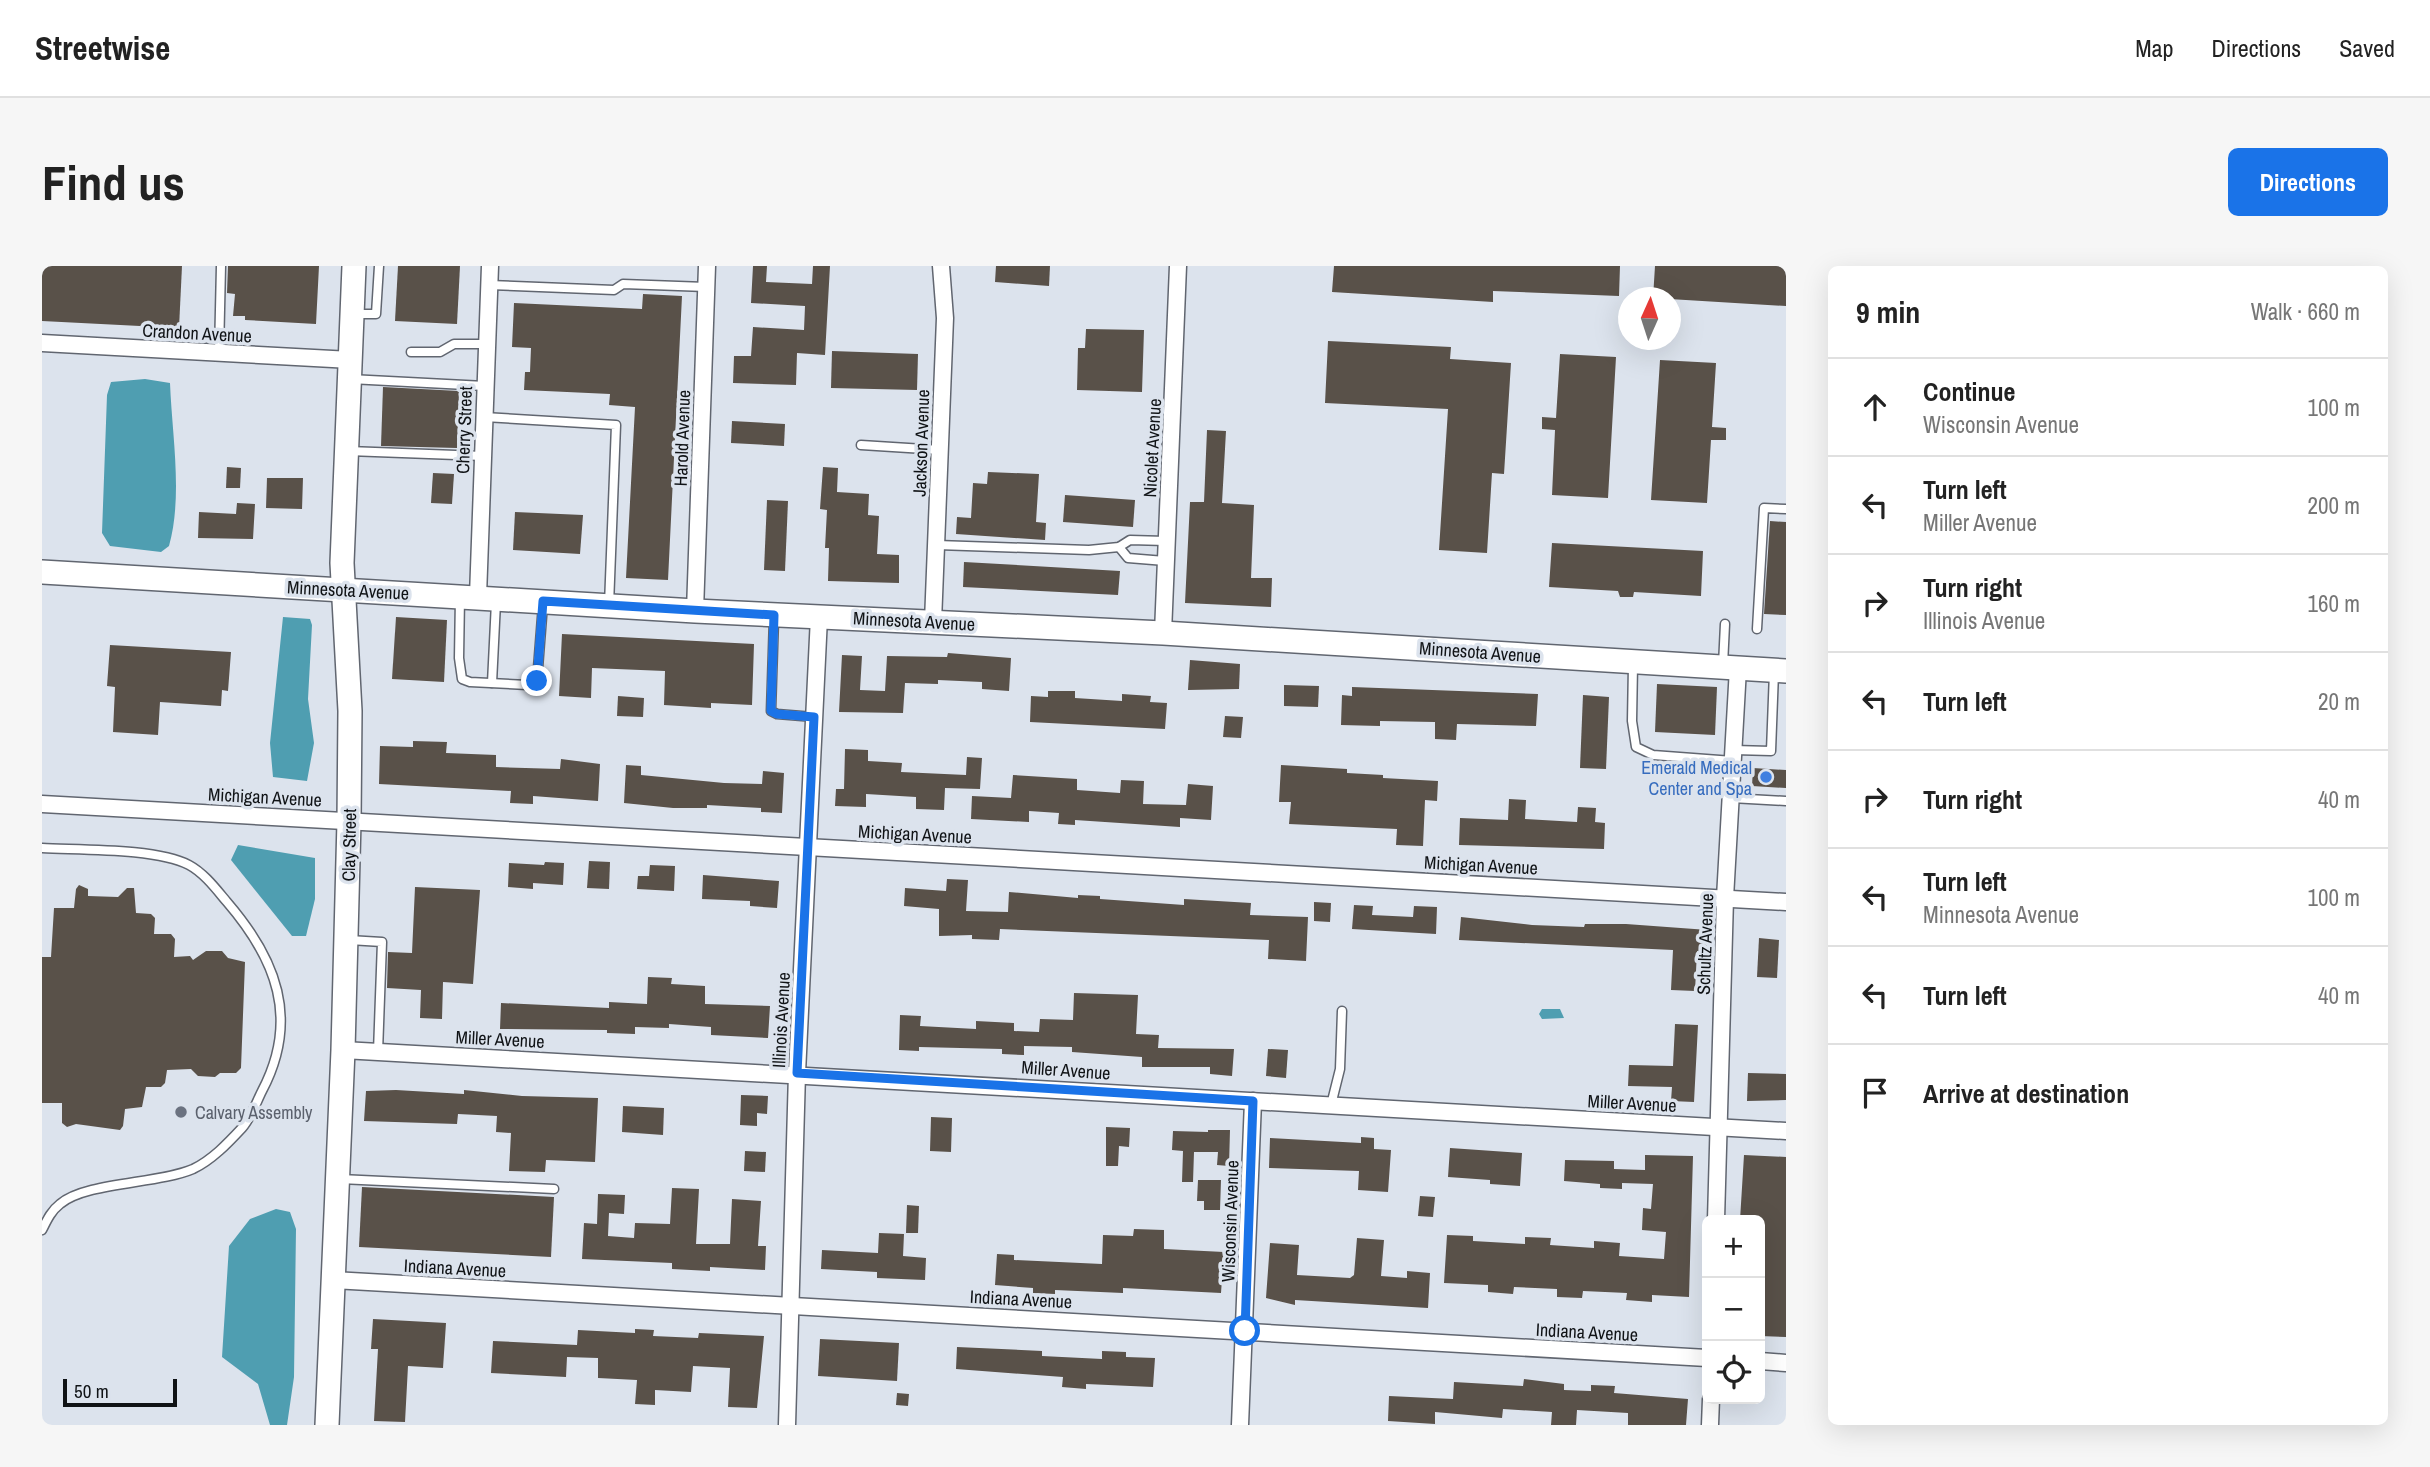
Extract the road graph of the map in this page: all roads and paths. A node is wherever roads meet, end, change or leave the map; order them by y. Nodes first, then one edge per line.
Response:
1 (221, 266) edge
2 (354, 266) edge
3 (379, 266) edge
4 (490, 266) edge
5 (707, 266) edge
6 (941, 266) edge
7 (1178, 266) edge
8 (489, 285) junction
9 (706, 287) junction
10 (352, 314) junction
11 (42, 343) edge
12 (487, 344) junction
13 (411, 352) dead end
14 (219, 353) junction
15 (351, 370) junction
16 (485, 386) junction
17 (484, 417) junction
18 (861, 445) dead end
19 (940, 450) junction
20 (348, 451) junction
21 (483, 456) junction
22 (1786, 509) edge
23 (1167, 541) junction
24 (937, 545) junction
25 (1119, 547) junction
26 (1166, 561) junction
27 (42, 572) edge
28 (345, 591) junction
29 (478, 596) junction
30 (543, 601) junction
31 (609, 605) junction
32 (695, 611) junction
33 (774, 615) junction
34 (819, 617) junction
35 (933, 622) junction
36 (1725, 624) dead end
37 (1757, 629) dead end
38 (1163, 633) junction
39 (1633, 662) junction
40 (1730, 668) junction
41 (1780, 671) edge
42 (492, 683) junction
43 (814, 717) junction
44 (1733, 755) junction
45 (1731, 798) junction
46 (1786, 801) edge
47 (42, 804) edge
48 (349, 821) junction
49 (42, 848) edge
50 (808, 848) junction
51 (1726, 898) junction
52 (1786, 902) edge
53 (346, 940) junction
54 (1342, 1012) dead end
55 (343, 1050) junction
56 (378, 1052) junction
57 (797, 1073) junction
58 (1253, 1101) junction
59 (1331, 1105) junction
60 (1719, 1127) junction
61 (1786, 1131) edge
62 (337, 1178) junction
63 (554, 1189) dead end
64 (1716, 1215) edge
65 (42, 1230) edge
66 (333, 1280) junction
67 (791, 1306) junction
68 (1245, 1331) junction
69 (1702, 1358) edge
70 (1765, 1362) edge
71 (1786, 1363) edge
72 (1711, 1404) edge
73 (327, 1425) edge
74 (787, 1425) edge
75 (1240, 1425) edge
76 (1710, 1425) edge

1 - 14 lane
2 - 10 street, Clay Street
3 - 10 lane
4 - 8 street, Cherry Street
5 - 9 street, Harold Avenue
6 - 19 street, Jackson Avenue
7 - 23 street, Nicolet Avenue
8 - 9 lane
8 - 12 street, Cherry Street
9 - 32 street, Harold Avenue
10 - 15 street, Clay Street
11 - 14 street, Crandon Avenue
12 - 13 lane
12 - 16 street, Cherry Street
14 - 15 street, Crandon Avenue
15 - 16 lane
15 - 20 street, Clay Street
16 - 17 street, Cherry Street
17 - 21 street, Cherry Street
17 - 31 lane
18 - 19 lane
19 - 24 street, Jackson Avenue
20 - 21 lane
20 - 28 street, Clay Street
21 - 29 street, Cherry Street
22 - 37 lane
23 - 25 lane
23 - 26 street, Nicolet Avenue
24 - 25 lane
24 - 35 street, Jackson Avenue
25 - 26 lane
26 - 38 street, Nicolet Avenue
27 - 28 street, Minnesota Avenue
28 - 29 street, Minnesota Avenue
28 - 48 street, Clay Street
29 - 30 street, Minnesota Avenue
29 - 42 lane
29 - 42 lane
30 - 31 street, Minnesota Avenue
30 - 42 lane
31 - 32 street, Minnesota Avenue
32 - 33 street, Minnesota Avenue
33 - 34 street, Minnesota Avenue
33 - 43 lane
34 - 35 street, Minnesota Avenue
34 - 43 street, Illinois Avenue
35 - 38 street, Minnesota Avenue
36 - 40 lane
38 - 39 street, Minnesota Avenue
39 - 40 street, Minnesota Avenue
39 - 44 lane
40 - 41 street, Minnesota Avenue
40 - 44 street, Schultz Avenue
41 - 44 lane
43 - 50 street, Illinois Avenue
44 - 45 street, Schultz Avenue
45 - 46 lane
45 - 51 street, Schultz Avenue
47 - 48 street, Michigan Avenue
48 - 50 street, Michigan Avenue
48 - 53 street, Clay Street
49 - 65 lane
50 - 51 street, Michigan Avenue
50 - 57 street, Illinois Avenue
51 - 52 street, Michigan Avenue
51 - 60 street, Schultz Avenue
53 - 55 street, Clay Street
53 - 56 lane
54 - 59 lane
55 - 56 street, Miller Avenue
55 - 62 street, Clay Street
56 - 57 street, Miller Avenue
57 - 58 street, Miller Avenue
57 - 67 street, Illinois Avenue
58 - 59 street, Miller Avenue
58 - 68 street, Wisconsin Avenue
59 - 60 street, Miller Avenue
60 - 61 street, Miller Avenue
60 - 64 street, Schultz Avenue
62 - 63 lane
62 - 66 street, Clay Street
66 - 67 street, Indiana Avenue
66 - 73 street, Clay Street
67 - 68 street, Indiana Avenue
67 - 74 street, Illinois Avenue
68 - 69 street, Indiana Avenue
68 - 75 street, Wisconsin Avenue
70 - 71 street
72 - 76 street

